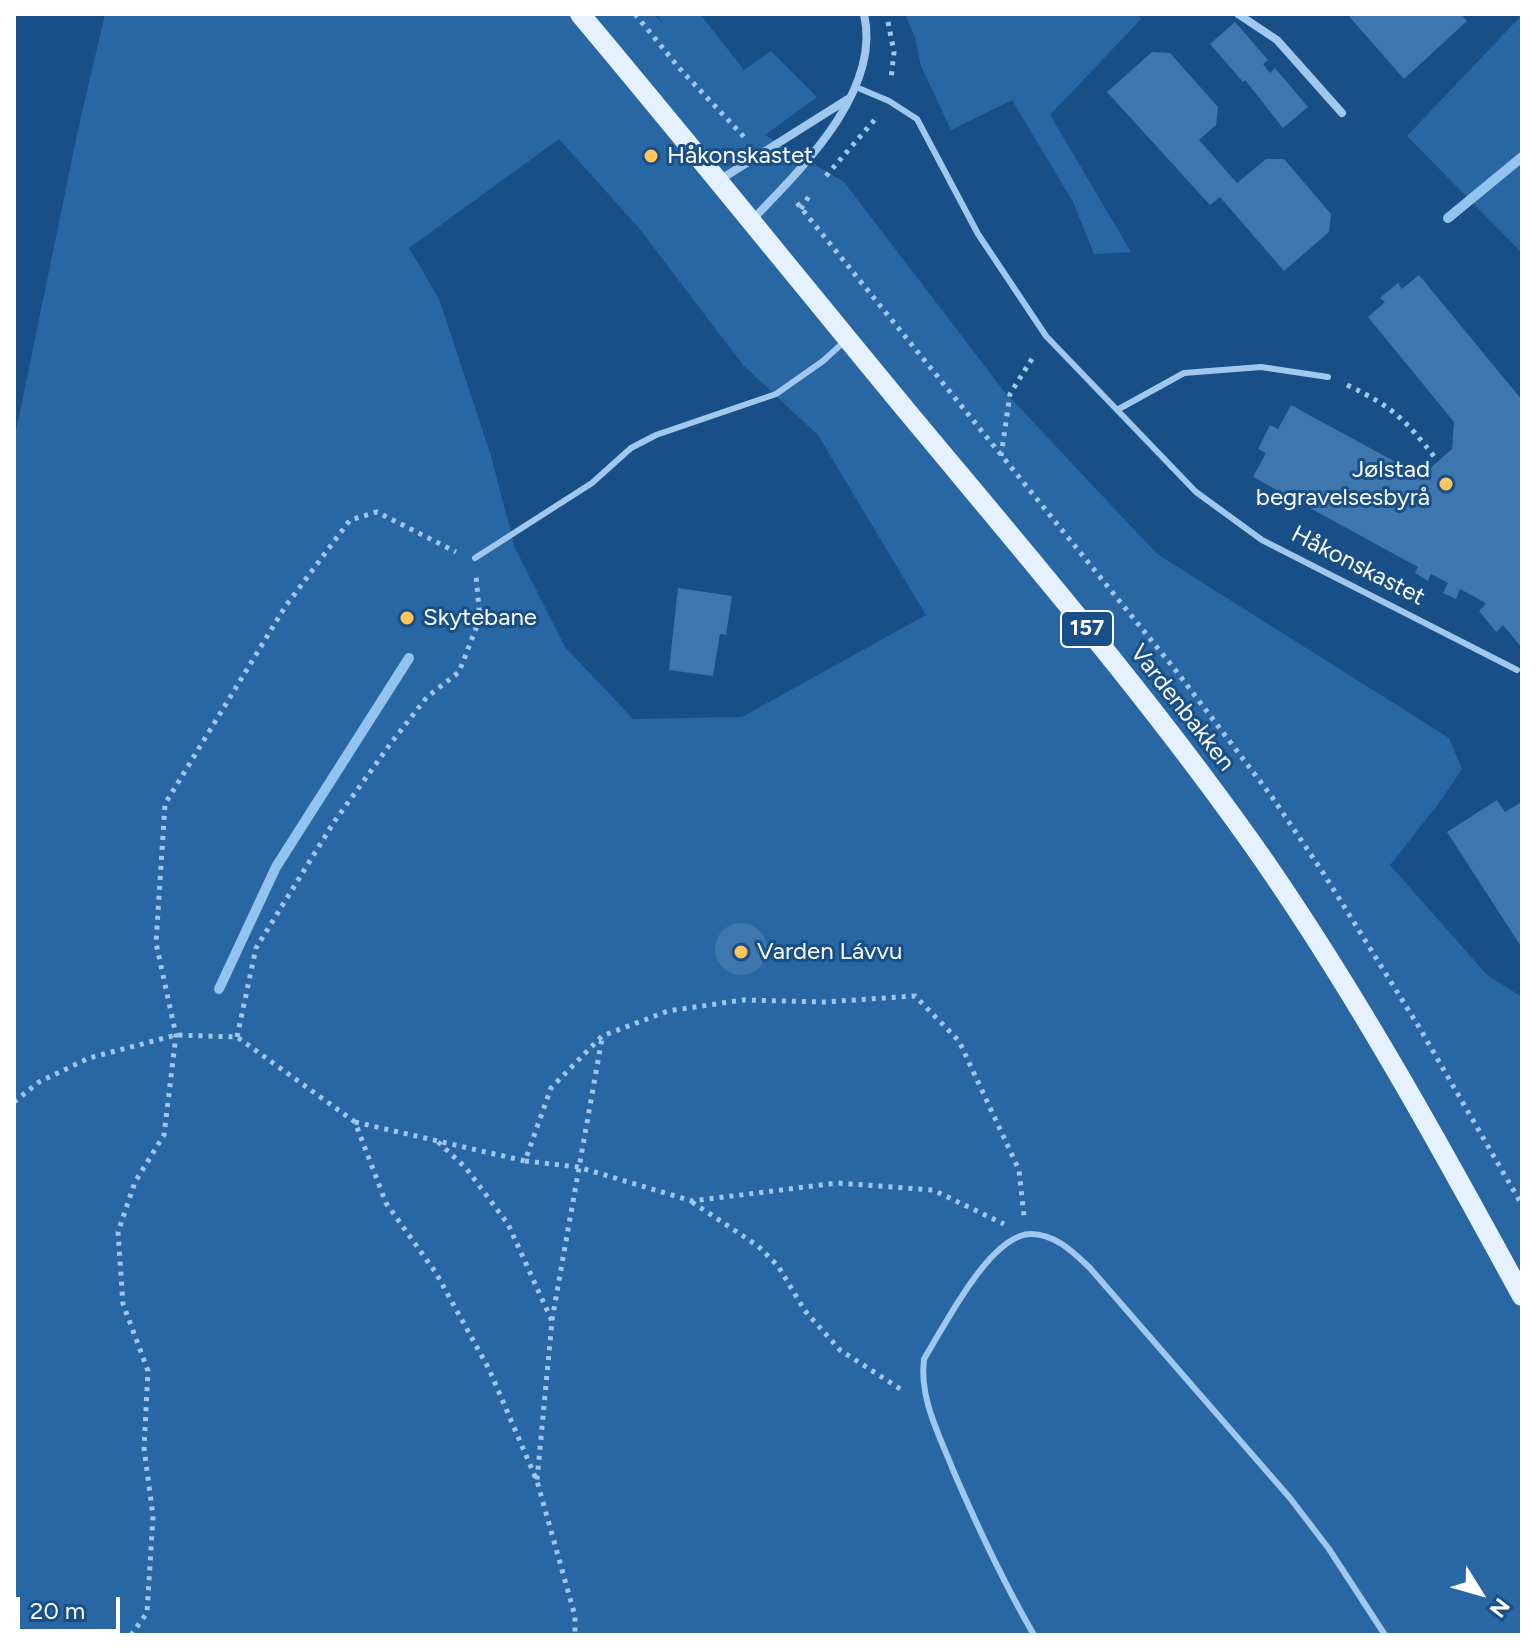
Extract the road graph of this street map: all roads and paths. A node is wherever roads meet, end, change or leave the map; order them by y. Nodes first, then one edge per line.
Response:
1 (580, 14) edge
2 (635, 14) edge
3 (864, 14) edge
4 (1238, 14) edge
5 (856, 87) junction
6 (849, 98) junction
7 (1342, 113) dead end
8 (759, 154) junction
9 (718, 181) junction
10 (752, 221) junction
11 (1046, 336) junction
12 (848, 338) junction
13 (1328, 377) joint
14 (1117, 410) junction
15 (1001, 457) dead end
16 (1436, 459) dead end
17 (475, 558) junction
18 (1517, 670) dead end
19 (176, 1035) junction
20 (602, 1036) junction
21 (237, 1037) junction
22 (14, 1102) edge
23 (355, 1122) junction
24 (437, 1142) junction
25 (525, 1161) junction
26 (578, 1167) junction
27 (692, 1201) junction
28 (1026, 1234) junction
29 (1522, 1296) edge
30 (552, 1321) junction
31 (928, 1409) junction
32 (537, 1481) junction
33 (131, 1635) edge
34 (575, 1635) edge
35 (1034, 1635) edge
36 (1385, 1635) edge

1 - 9 main road, Vardenbakken / 157
2 - 8 path
3 - 5 street
4 - 7 street
5 - 6 street
5 - 11 lane, Håkonskastet
6 - 8 street
6 - 10 street
8 - 9 street
9 - 10 main road, Vardenbakken / 157
10 - 12 main road, Vardenbakken / 157
11 - 14 lane, Håkonskastet
11 - 15 path
12 - 17 lane
12 - 29 main road, Vardenbakken / 157
13 - 14 lane
13 - 16 path
14 - 18 lane, Håkonskastet
17 - 19 path
17 - 21 path
19 - 21 path
19 - 22 path
19 - 33 path
20 - 25 path
20 - 26 path
20 - 28 path
21 - 23 path
23 - 24 path
23 - 32 path
24 - 25 path
24 - 30 path
25 - 26 path
26 - 27 path
26 - 30 path
27 - 28 path
27 - 31 path
28 - 31 lane
28 - 36 lane
30 - 32 path
31 - 35 lane
32 - 34 path

